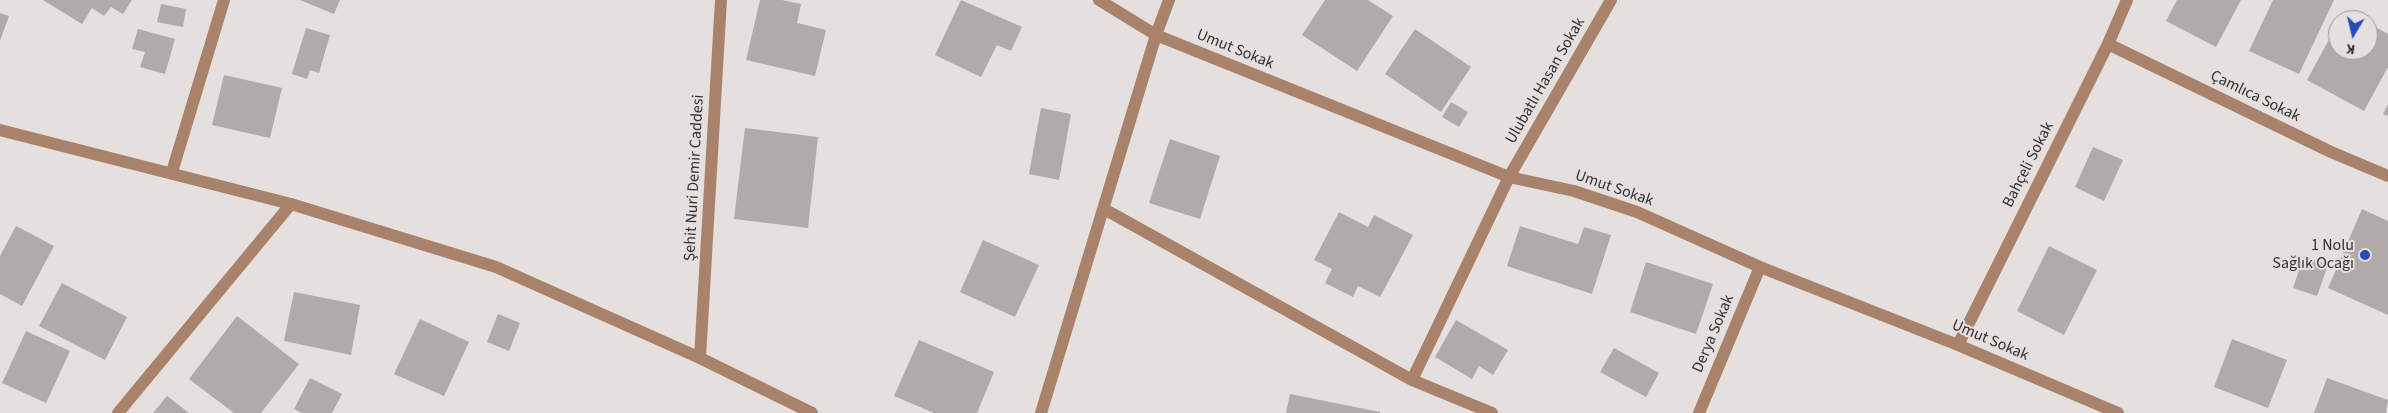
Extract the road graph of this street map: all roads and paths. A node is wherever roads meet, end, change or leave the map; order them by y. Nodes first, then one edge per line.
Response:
1 (224, 0) edge
2 (721, 0) edge
3 (1099, 0) edge
4 (1169, 0) edge
5 (1611, 0) edge
6 (2128, 0) edge
7 (1156, 35) junction
8 (2108, 44) junction
9 (0, 130) edge
10 (172, 172) junction
11 (2388, 176) edge
12 (1509, 177) junction
13 (291, 204) junction
14 (1104, 209) junction
15 (1760, 267) junction
16 (1958, 345) junction
17 (700, 358) junction
18 (1412, 380) junction
19 (2092, 408) edge
20 (118, 413) edge
21 (812, 413) edge
22 (1041, 413) edge
23 (1492, 413) edge
24 (1699, 413) edge
25 (2118, 413) edge

1 - 10 street
2 - 17 street, Şehit Nuri Demir Caddesi
3 - 7 street, Umut Sokak
4 - 7 street
5 - 12 street, Ulubatlı Hasan Sokak
6 - 8 street, Bahçeli Sokak
7 - 12 street, Umut Sokak
7 - 14 street
8 - 11 street, Çamlıca Sokak
8 - 16 street, Bahçeli Sokak
9 - 10 street
10 - 13 street
12 - 15 street, Umut Sokak
12 - 18 street, Ulubatlı Hasan Sokak
13 - 17 street
13 - 20 street
14 - 18 street
14 - 22 street
15 - 16 street, Umut Sokak
15 - 24 street, Derya Sokak
16 - 19 street, Umut Sokak
17 - 21 street
18 - 23 street
19 - 25 street, Umut Sokak

